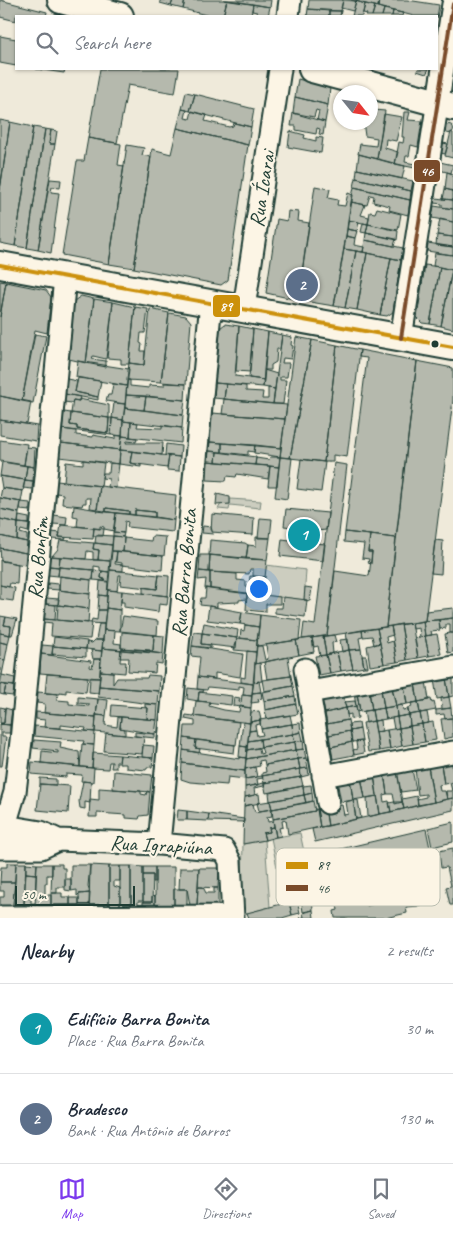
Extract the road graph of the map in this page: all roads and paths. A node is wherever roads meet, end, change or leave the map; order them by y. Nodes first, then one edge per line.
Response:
1 (61, 0) edge
2 (290, 0) edge
3 (453, 4) edge
4 (106, 9) edge
5 (288, 15) edge
6 (280, 70) edge
7 (316, 70) edge
8 (445, 105) edge
9 (0, 265) edge
10 (65, 276) junction
11 (211, 302) junction
12 (244, 308) junction
13 (402, 338) junction
14 (453, 347) edge
15 (453, 667) edge
16 (305, 669) dead end
17 (309, 692) junction
18 (453, 752) edge
19 (323, 776) junction
20 (7, 791) edge
21 (328, 803) dead end
22 (2, 838) edge
23 (159, 844) junction
24 (0, 916) edge
25 (232, 917) edge

1 - 4 main road
2 - 5 street
3 - 8 street
6 - 12 street, Rua Ícarai
7 - 8 main road
8 - 13 street
9 - 10 main road
10 - 11 main road
10 - 20 street, Rua Bonfim
11 - 12 main road
11 - 23 street, Rua Barra Bonita
12 - 13 main road
13 - 14 main road
15 - 17 street
16 - 17 street
17 - 19 street
18 - 19 street
19 - 21 street
20 - 22 street, Rua Bonfim
22 - 23 street, Rua Igrapiúna
23 - 25 street, Rua Igrapiúna
24 - 25 street

